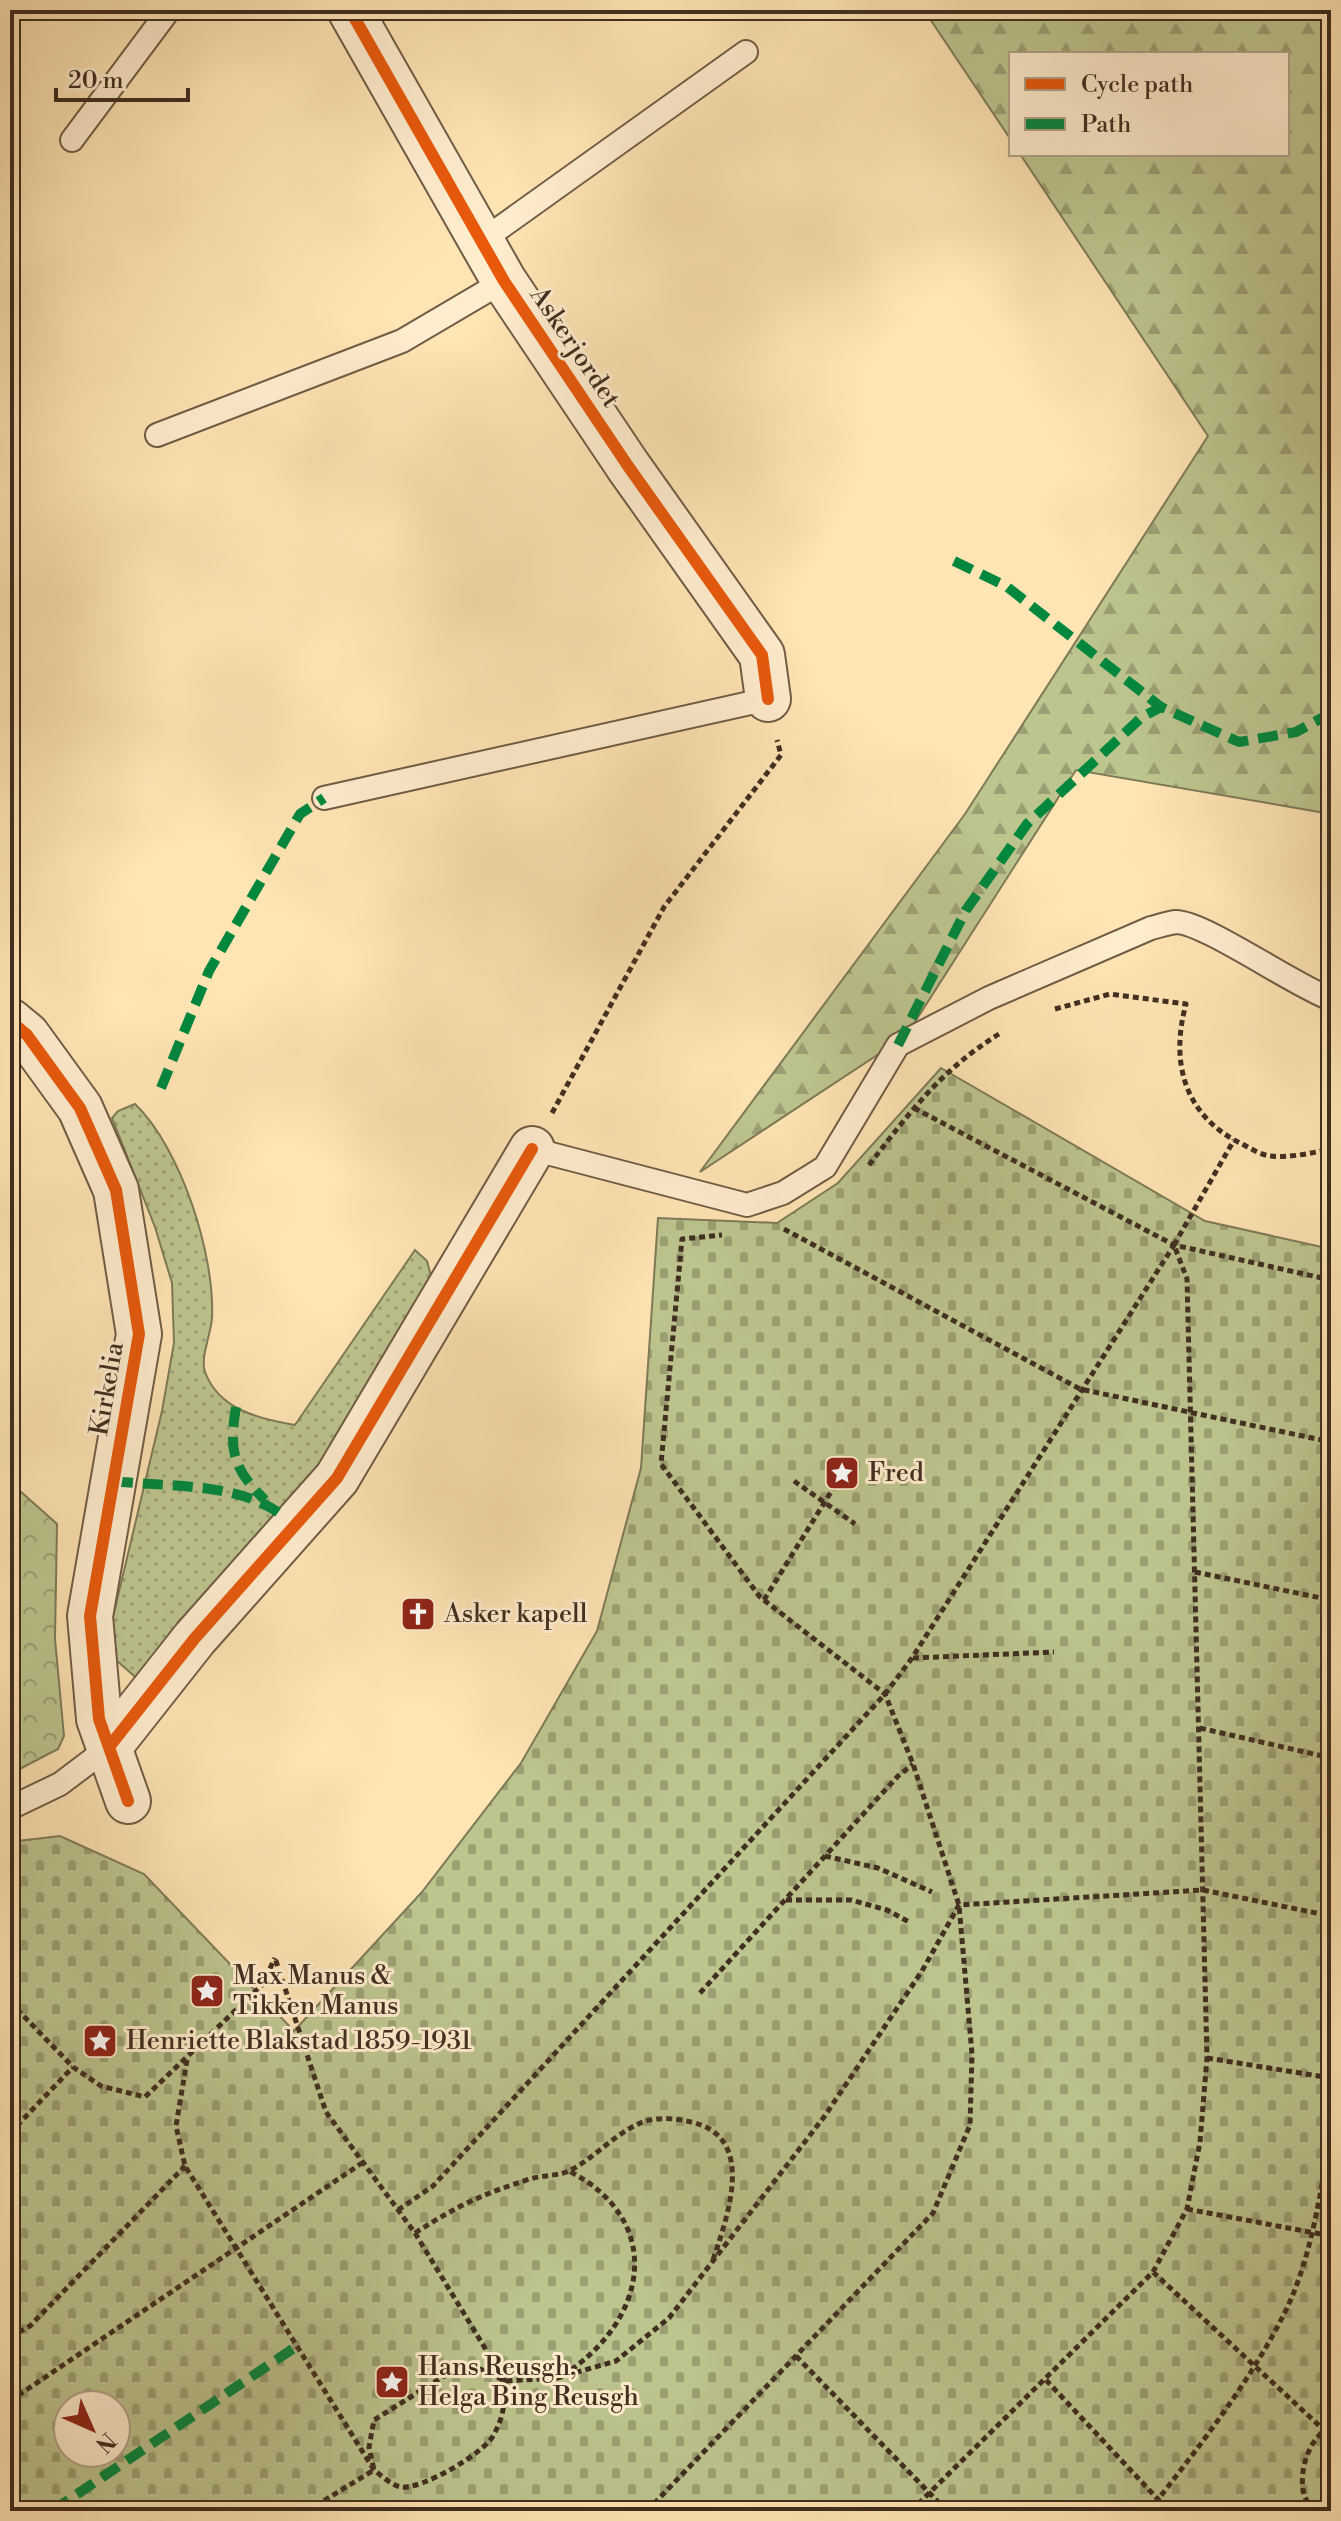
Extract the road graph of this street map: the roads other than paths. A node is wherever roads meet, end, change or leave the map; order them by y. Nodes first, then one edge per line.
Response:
1 (169, 10) edge
2 (350, 10) edge
3 (746, 52) dead end
4 (72, 140) dead end
5 (483, 240) junction
6 (504, 281) junction
7 (157, 435) dead end
8 (768, 699) joint
9 (324, 798) dead end
10 (1331, 999) edge
11 (10, 1021) edge
12 (532, 1149) joint
13 (109, 1747) junction
14 (128, 1801) dead end
15 (10, 1808) edge

1 - 4 lane
2 - 5 street, Askerjordet
3 - 5 lane
5 - 6 street, Askerjordet
6 - 7 lane
6 - 8 street, Askerjordet
8 - 9 lane
10 - 12 lane
11 - 13 street, Kirkelia
12 - 13 street
13 - 14 street, Kirkelia
13 - 15 lane

